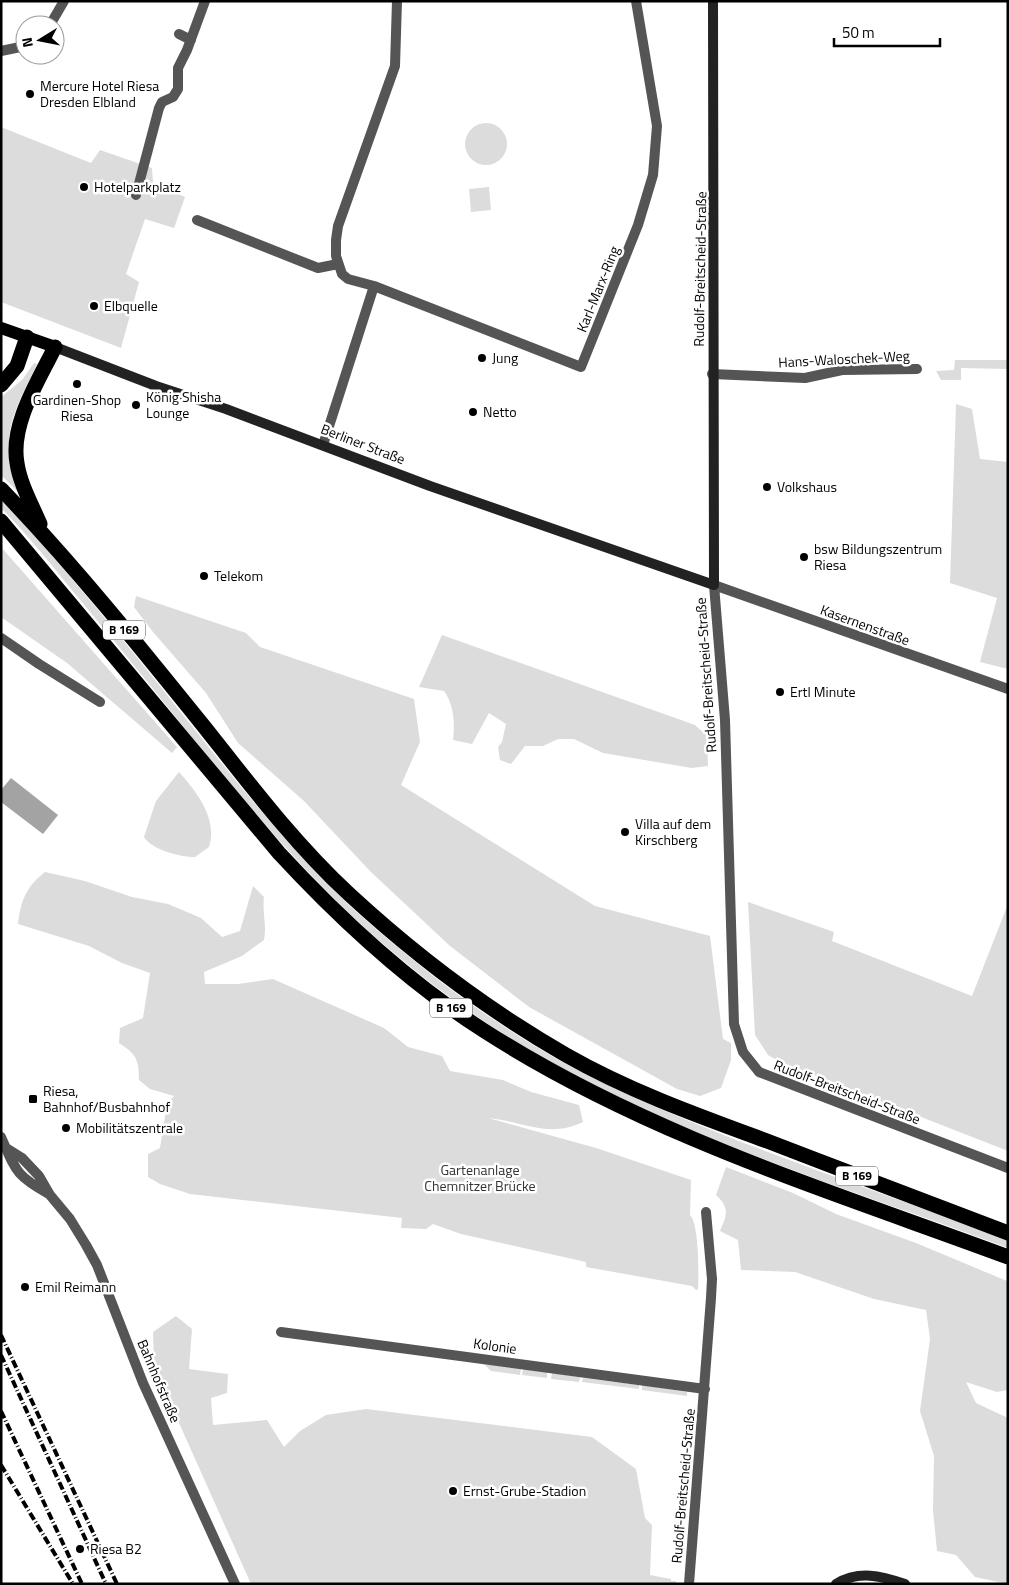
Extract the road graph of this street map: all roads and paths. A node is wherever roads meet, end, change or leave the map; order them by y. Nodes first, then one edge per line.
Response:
1 (64, 1) edge
2 (397, 1) edge
3 (636, 1) edge
4 (713, 1) edge
5 (203, 2) edge
6 (56, 15) edge
7 (179, 34) dead end
8 (191, 40) junction
9 (15, 48) edge
10 (1, 51) edge
11 (136, 195) dead end
12 (197, 220) dead end
13 (338, 264) junction
14 (374, 286) junction
15 (1, 328) edge
16 (28, 337) junction
17 (55, 347) junction
18 (917, 369) dead end
19 (712, 374) junction
20 (1, 385) edge
21 (323, 445) junction
22 (1, 489) edge
23 (1, 520) edge
24 (1, 533) edge
25 (43, 533) junction
26 (28, 552) junction
27 (714, 585) junction
28 (1, 638) edge
29 (1008, 689) edge
30 (100, 702) dead end
31 (1, 1137) edge
32 (1008, 1168) edge
33 (706, 1212) dead end
34 (1004, 1229) edge
35 (1008, 1256) edge
36 (281, 1332) dead end
37 (705, 1389) junction
38 (235, 1584) edge
39 (689, 1584) edge
40 (836, 1584) edge
41 (905, 1584) edge

1 - 6 street
2 - 13 street
3 - 14 street, Karl-Marx-Ring
4 - 19 main road, Rudolf-Breitscheid-Straße
5 - 8 street
7 - 8 street
8 - 11 street
9 - 10 street
12 - 13 street
13 - 14 street, Karl-Marx-Ring
14 - 21 street
15 - 16 main road, Berliner Straße
16 - 17 main road, Berliner Straße
16 - 20 highway
17 - 21 main road, Berliner Straße
17 - 25 highway
18 - 19 street, Hans-Waloschek-Weg
19 - 27 main road, Rudolf-Breitscheid-Straße
21 - 27 main road, Berliner Straße
22 - 25 highway, B 169
23 - 26 highway, B 169
24 - 26 highway
25 - 34 highway, B 169
26 - 35 highway, B 169
27 - 29 street, Kasernenstraße
27 - 32 street, Rudolf-Breitscheid-Straße
28 - 30 street
31 - 38 street, Bahnhofstraße
33 - 37 street, Rudolf-Breitscheid-Straße
36 - 37 street, Kolonie
37 - 39 street, Rudolf-Breitscheid-Straße
40 - 41 main road

